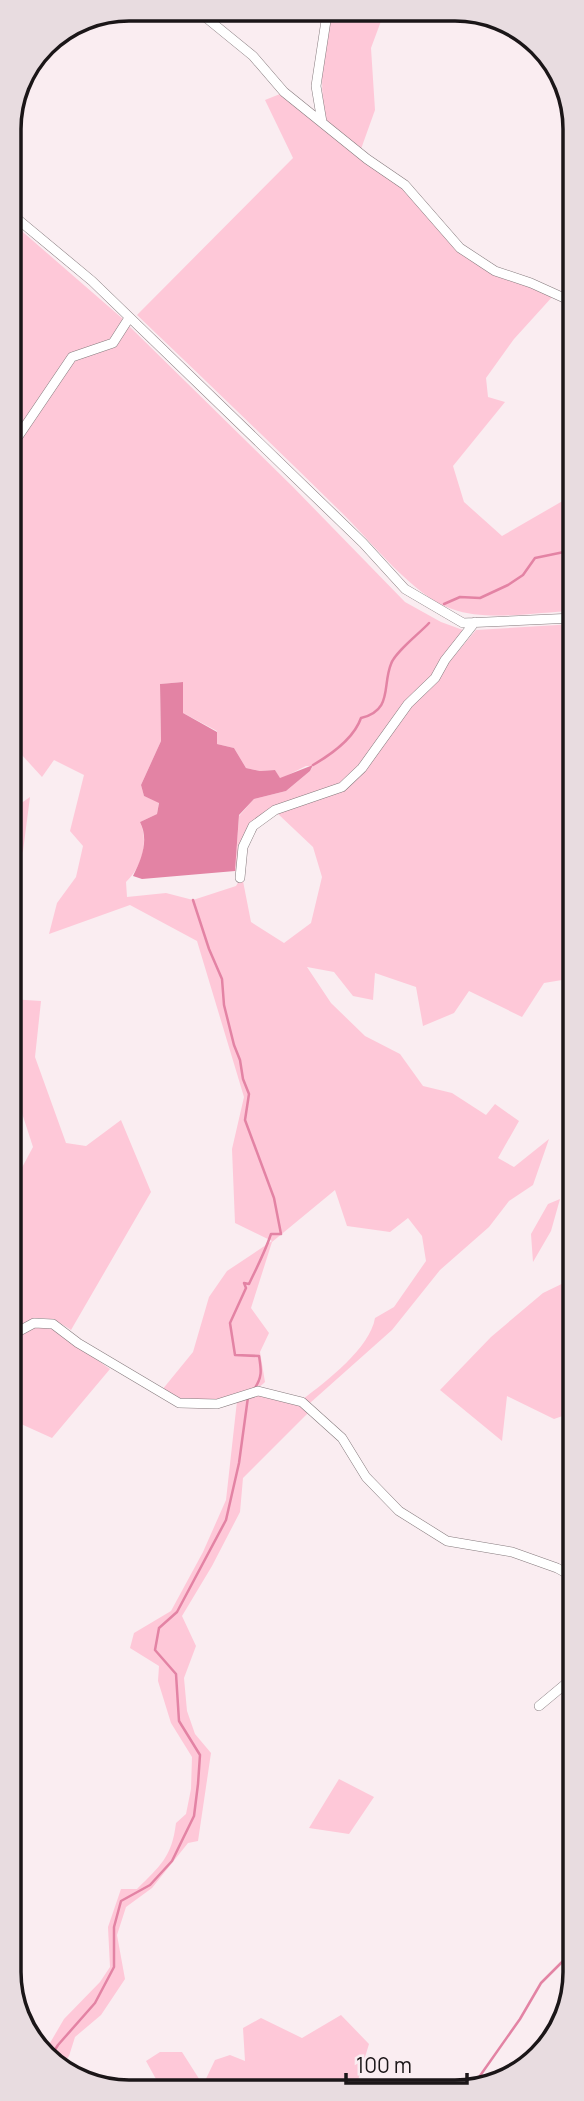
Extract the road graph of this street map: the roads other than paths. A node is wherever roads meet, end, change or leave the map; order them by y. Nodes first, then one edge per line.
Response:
1 (210, 21) edge
2 (326, 21) edge
3 (322, 122) junction
4 (21, 222) edge
5 (563, 297) edge
6 (129, 318) junction
7 (21, 432) edge
8 (563, 618) edge
9 (475, 622) junction
10 (240, 878) dead end
11 (21, 1330) edge
12 (563, 1571) edge
13 (563, 1686) edge
14 (539, 1706) dead end

1 - 3 street
2 - 3 street
3 - 5 street
4 - 6 street
6 - 7 street
6 - 9 street
8 - 9 street
9 - 10 street
11 - 12 street
13 - 14 street

